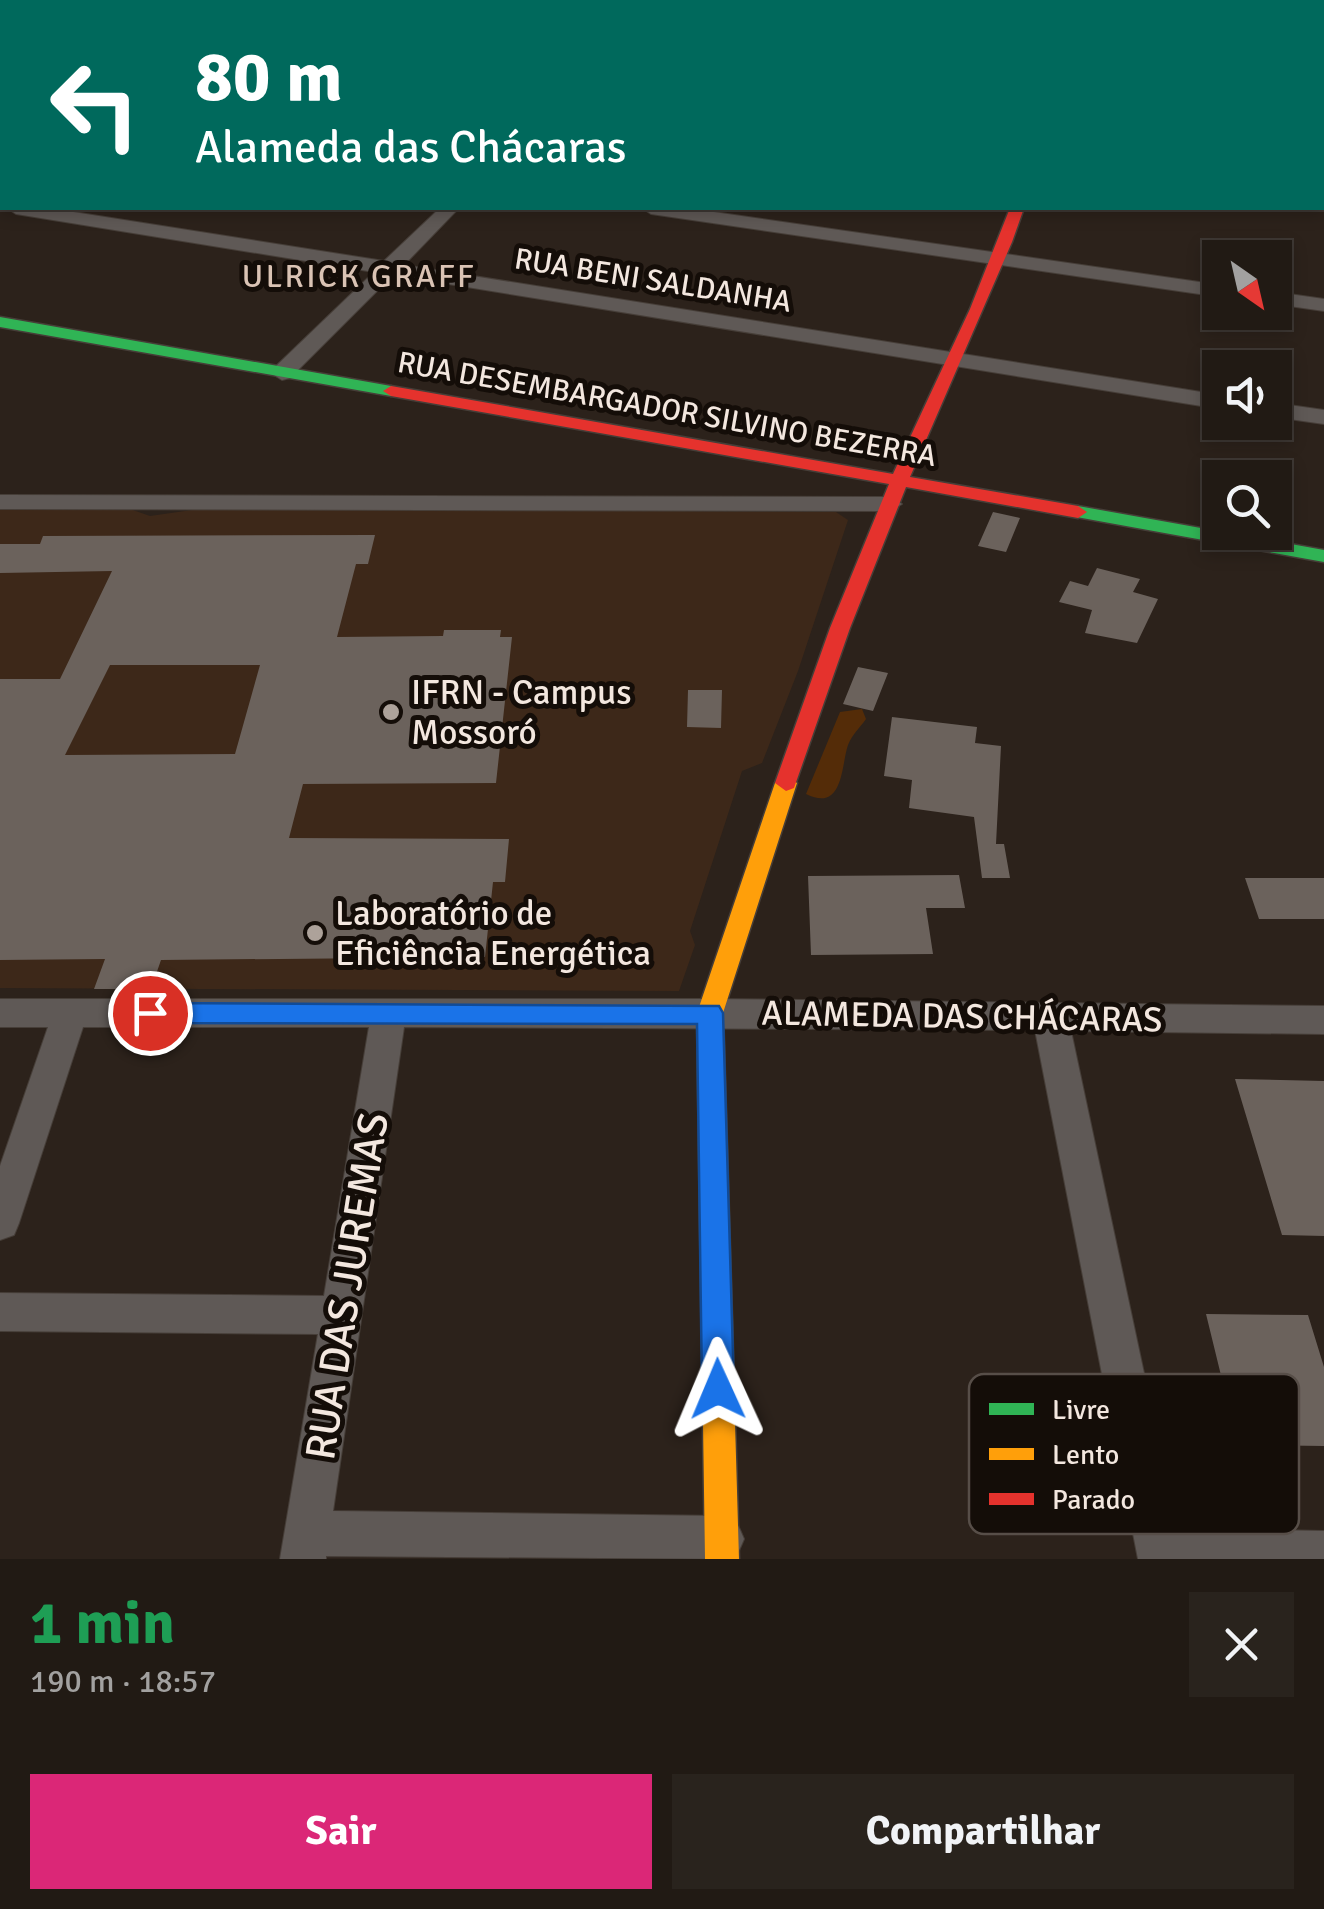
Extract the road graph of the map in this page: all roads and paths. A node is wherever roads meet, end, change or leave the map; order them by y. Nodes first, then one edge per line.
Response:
1 (29, 210) edge
2 (448, 210) edge
3 (666, 210) edge
4 (1016, 210) edge
5 (1001, 258) junction
6 (387, 267) junction
7 (1202, 288) edge
8 (1292, 301) edge
9 (1324, 306) edge
10 (0, 322) edge
11 (954, 359) junction
12 (282, 374) junction
13 (1202, 399) edge
14 (1292, 413) edge
15 (1324, 418) edge
16 (900, 480) junction
17 (0, 502) edge
18 (890, 504) junction
19 (1324, 556) edge
20 (0, 1013) edge
21 (70, 1013) junction
22 (710, 1013) junction
23 (389, 1014) junction
24 (1050, 1016) junction
25 (1324, 1020) edge
26 (0, 1223) edge
27 (0, 1312) edge
28 (341, 1315) junction
29 (1123, 1374) edge
30 (305, 1546) edge
31 (721, 1549) edge
32 (1160, 1554) edge
33 (1324, 1554) edge

1 - 6 street, RUA BENI SALDANHA
2 - 6 street
3 - 5 street
4 - 5 street
5 - 7 street
5 - 11 street
6 - 11 street, RUA BENI SALDANHA
6 - 12 street
8 - 9 street
10 - 12 street, RUA DESEMBARGADOR SILVINO BEZERRA
11 - 13 street, RUA BENI SALDANHA
11 - 16 street
12 - 16 street, RUA DESEMBARGADOR SILVINO BEZERRA
14 - 15 street
16 - 18 street
16 - 19 street, RUA DESEMBARGADOR SILVINO BEZERRA
17 - 18 street
18 - 22 street
20 - 21 street, ALAMEDA DAS CHÁCARAS
21 - 23 street, ALAMEDA DAS CHÁCARAS
21 - 26 street
22 - 23 street, ALAMEDA DAS CHÁCARAS
22 - 24 street, ALAMEDA DAS CHÁCARAS
22 - 31 street
23 - 28 street, RUA DAS JUREMAS
24 - 25 street, ALAMEDA DAS CHÁCARAS
24 - 29 street
27 - 28 street
28 - 30 street, RUA DAS JUREMAS
30 - 31 street
32 - 33 street

